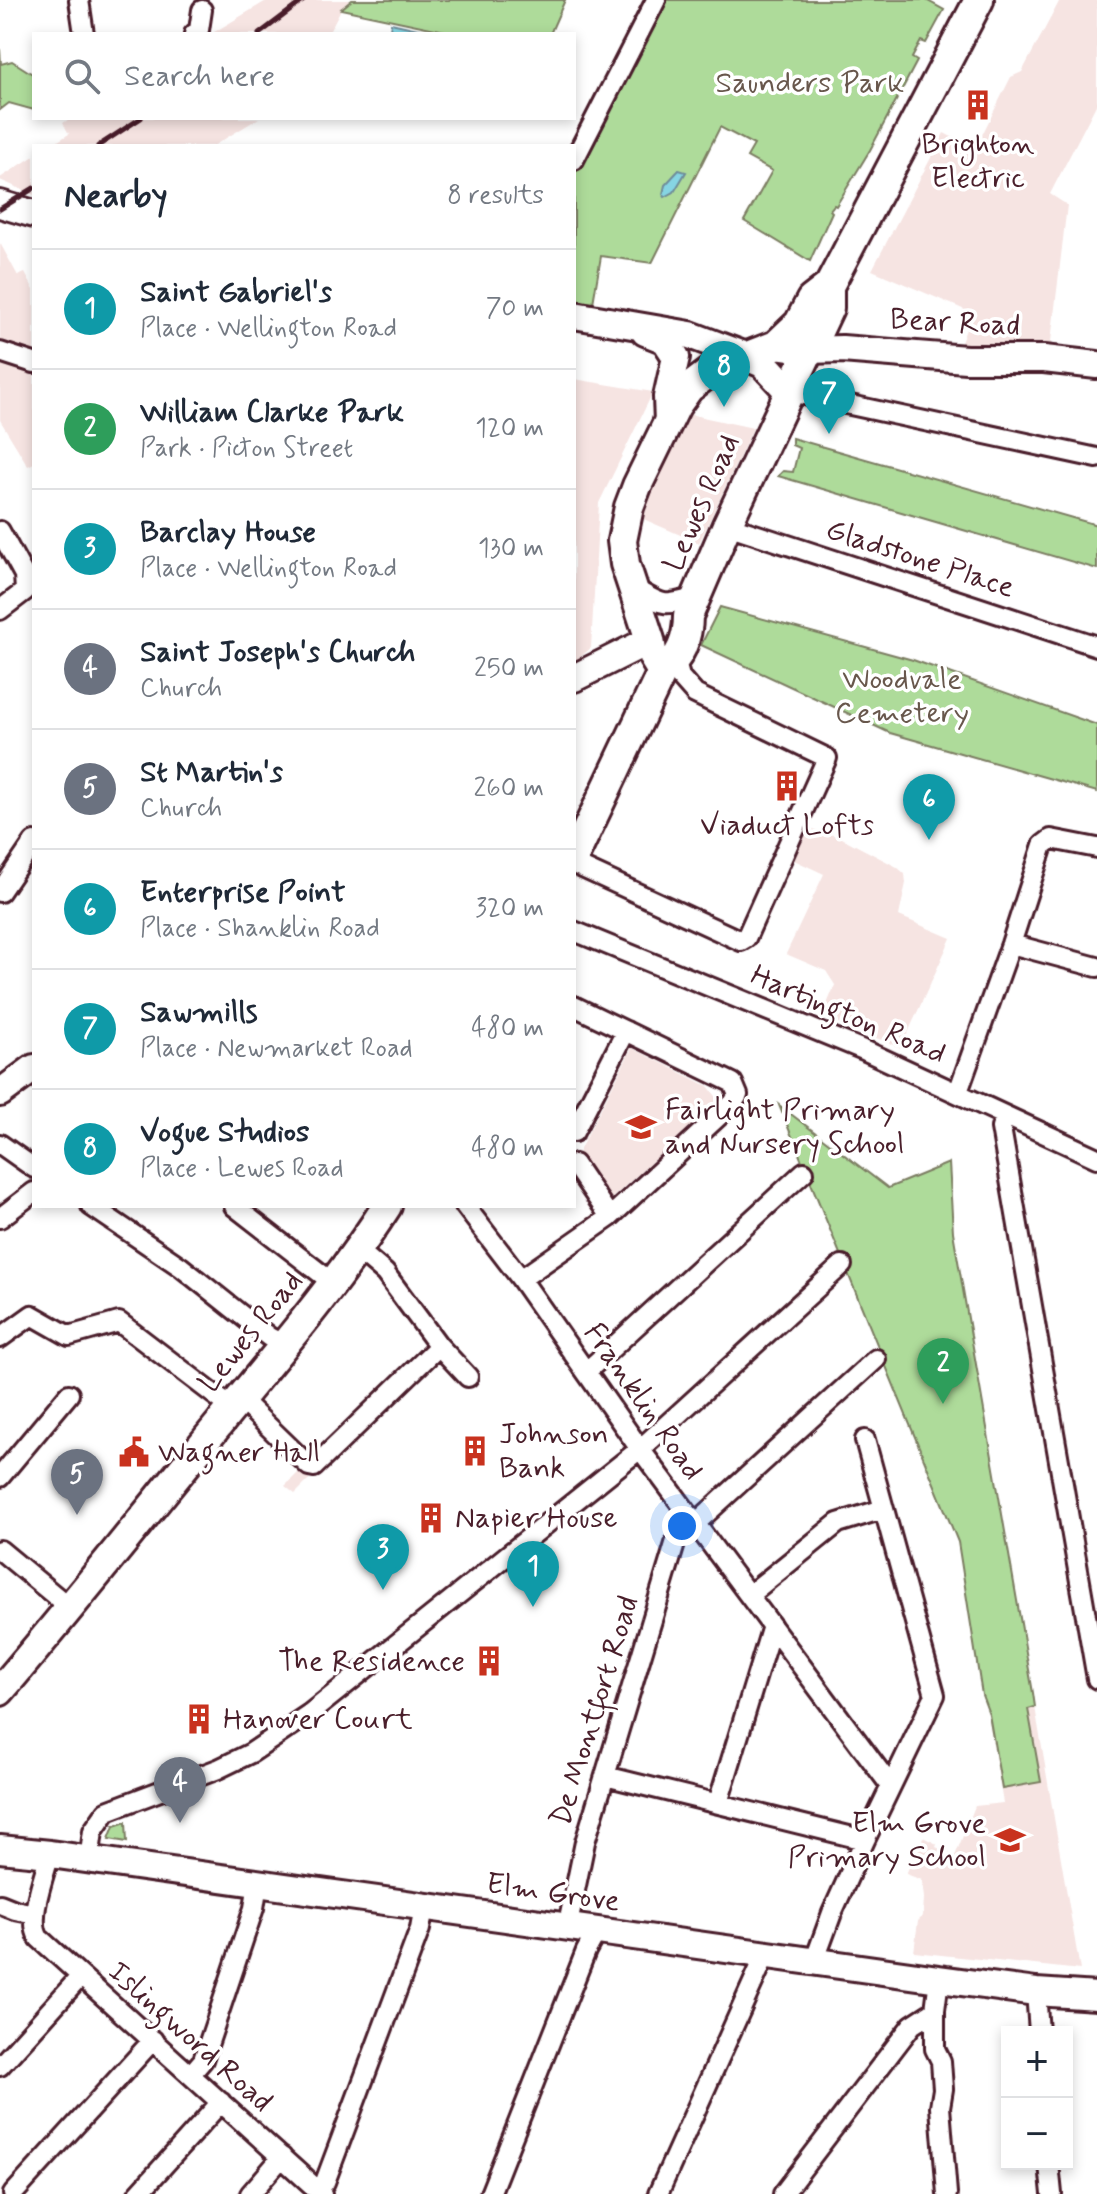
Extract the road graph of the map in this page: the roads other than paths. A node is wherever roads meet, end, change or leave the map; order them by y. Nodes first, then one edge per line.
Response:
1 (79, 0) edge
2 (656, 0) edge
3 (979, 0) edge
4 (202, 10) dead end
5 (84, 32) edge
6 (196, 32) edge
7 (576, 156) edge
8 (0, 204) edge
9 (32, 213) edge
10 (829, 286) junction
11 (576, 315) edge
12 (617, 321) junction
13 (776, 345) junction
14 (809, 350) junction
15 (0, 352) edge
16 (746, 356) junction
17 (32, 362) edge
18 (1097, 365) edge
19 (790, 392) junction
20 (668, 422) junction
21 (1097, 458) edge
22 (727, 525) junction
23 (0, 531) edge
24 (632, 587) junction
25 (0, 610) edge
26 (677, 620) junction
27 (1097, 646) edge
28 (669, 667) junction
29 (576, 677) edge
30 (32, 845) edge
31 (1097, 848) edge
32 (576, 853) edge
33 (576, 865) edge
34 (0, 892) edge
35 (576, 932) edge
36 (1011, 944) junction
37 (1097, 967) edge
38 (576, 1007) edge
39 (626, 1031) junction
40 (32, 1069) edge
41 (958, 1092) junction
42 (0, 1093) edge
43 (1005, 1116) junction
44 (576, 1128) edge
45 (0, 1144) edge
46 (1097, 1158) edge
47 (32, 1167) edge
48 (576, 1167) edge
49 (804, 1172) dead end
50 (32, 1194) edge
51 (94, 1208) edge
52 (237, 1208) edge
53 (386, 1208) edge
54 (467, 1208) edge
55 (610, 1217) junction
56 (0, 1218) edge
57 (358, 1250) junction
58 (842, 1265) dead end
59 (521, 1279) junction
60 (333, 1283) junction
61 (0, 1338) edge
62 (285, 1345) junction
63 (439, 1346) junction
64 (876, 1359) dead end
65 (587, 1371) junction
66 (468, 1377) dead end
67 (69, 1394) dead end
68 (232, 1403) junction
69 (865, 1440) dead end
70 (640, 1449) junction
71 (0, 1477) edge
72 (883, 1509) junction
73 (693, 1519) junction
74 (0, 1550) edge
75 (749, 1595) junction
76 (70, 1608) junction
77 (772, 1626) junction
78 (1097, 1679) edge
79 (4, 1687) edge
80 (605, 1776) junction
81 (890, 1785) junction
82 (718, 1803) junction
83 (865, 1840) junction
84 (0, 1849) edge
85 (50, 1854) junction
86 (89, 1861) junction
87 (258, 1883) junction
88 (424, 1907) junction
89 (1, 1908) edge
90 (35, 1914) junction
91 (567, 1929) junction
92 (596, 1933) junction
93 (765, 1956) junction
94 (814, 1962) junction
95 (81, 1976) junction
96 (939, 1979) junction
97 (1036, 1992) junction
98 (1097, 1996) edge
99 (935, 2010) junction
100 (1039, 2026) edge
101 (153, 2040) junction
102 (0, 2066) edge
103 (191, 2074) junction
104 (221, 2102) junction
105 (282, 2157) junction
106 (1050, 2170) edge
107 (320, 2192) edge
108 (13, 2194) edge
109 (138, 2194) edge
110 (250, 2194) edge
111 (490, 2194) edge
112 (658, 2194) edge
113 (783, 2194) edge
114 (947, 2194) edge
115 (1052, 2194) edge

1 - 5 street
2 - 7 street
3 - 10 main road, Lewes Road
4 - 6 street
8 - 9 street
10 - 13 main road, Lewes Road
10 - 14 main road, Lewes Road
11 - 12 street
12 - 16 street
12 - 20 street
13 - 14 street, Bear Road
13 - 16 main road, Lewes Road
14 - 18 street, Bear Road
14 - 19 main road, Lewes Road
15 - 17 street
16 - 19 main road
16 - 20 main road, Lewes Road
19 - 21 street
19 - 22 main road, Lewes Road
20 - 24 main road, Lewes Road
22 - 26 main road, Lewes Road
22 - 27 street, Gladstone Place
23 - 25 street
24 - 26 main road, Lewes Road
24 - 26 street
26 - 28 main road, Lewes Road
26 - 28 main road, Lewes Road
26 - 29 street
28 - 32 main road, Lewes Road
28 - 33 street
30 - 34 street
31 - 36 street
35 - 41 street, Hartington Road
36 - 37 street
36 - 41 street
38 - 39 street
39 - 44 street
39 - 55 street
40 - 42 street
41 - 43 street, Hartington Road
43 - 46 street, Hartington Road
43 - 78 street
45 - 47 street
48 - 55 street
49 - 65 street
50 - 56 street
51 - 62 street
52 - 60 street
53 - 57 main road, Lewes Road
54 - 59 street, Franklin Road
55 - 59 street
57 - 60 main road, Lewes Road
57 - 63 street
58 - 70 street
59 - 65 street, Franklin Road
60 - 62 main road, Lewes Road
61 - 68 street
62 - 68 main road, Lewes Road
63 - 66 street
63 - 68 street
64 - 73 street
65 - 70 street, Franklin Road
67 - 71 street
68 - 76 main road, Lewes Road
69 - 72 street
70 - 73 street, Franklin Road
70 - 86 street
72 - 75 street
72 - 81 street
73 - 75 street, Franklin Road
73 - 80 street, De Montfort Road
74 - 76 street
75 - 77 street, Franklin Road
76 - 79 main road, Lewes Road
77 - 81 street, Franklin Road
77 - 82 street
80 - 82 street
80 - 91 street, De Montfort Road
81 - 83 street
82 - 83 street
83 - 94 street
84 - 85 street, Elm Grove
85 - 86 street, Elm Grove
85 - 90 street
86 - 87 street, Elm Grove
87 - 88 street, Elm Grove
87 - 103 street
88 - 91 street, Elm Grove
88 - 107 street
89 - 90 street
90 - 95 street, Islingword Road
91 - 92 street, Elm Grove
92 - 93 street, Elm Grove
92 - 111 street
93 - 94 street, Elm Grove
93 - 112 street
94 - 96 street, Elm Grove
95 - 101 street, Islingword Road
95 - 102 street
96 - 97 street, Elm Grove
96 - 99 street
97 - 98 street, Elm Grove
97 - 100 street
99 - 113 street
99 - 114 street
101 - 103 street, Islingword Road
101 - 108 street
103 - 104 street, Islingword Road
104 - 105 street, Islingword Road
104 - 109 street
105 - 107 street, Islingword Road
105 - 110 street
106 - 115 street

